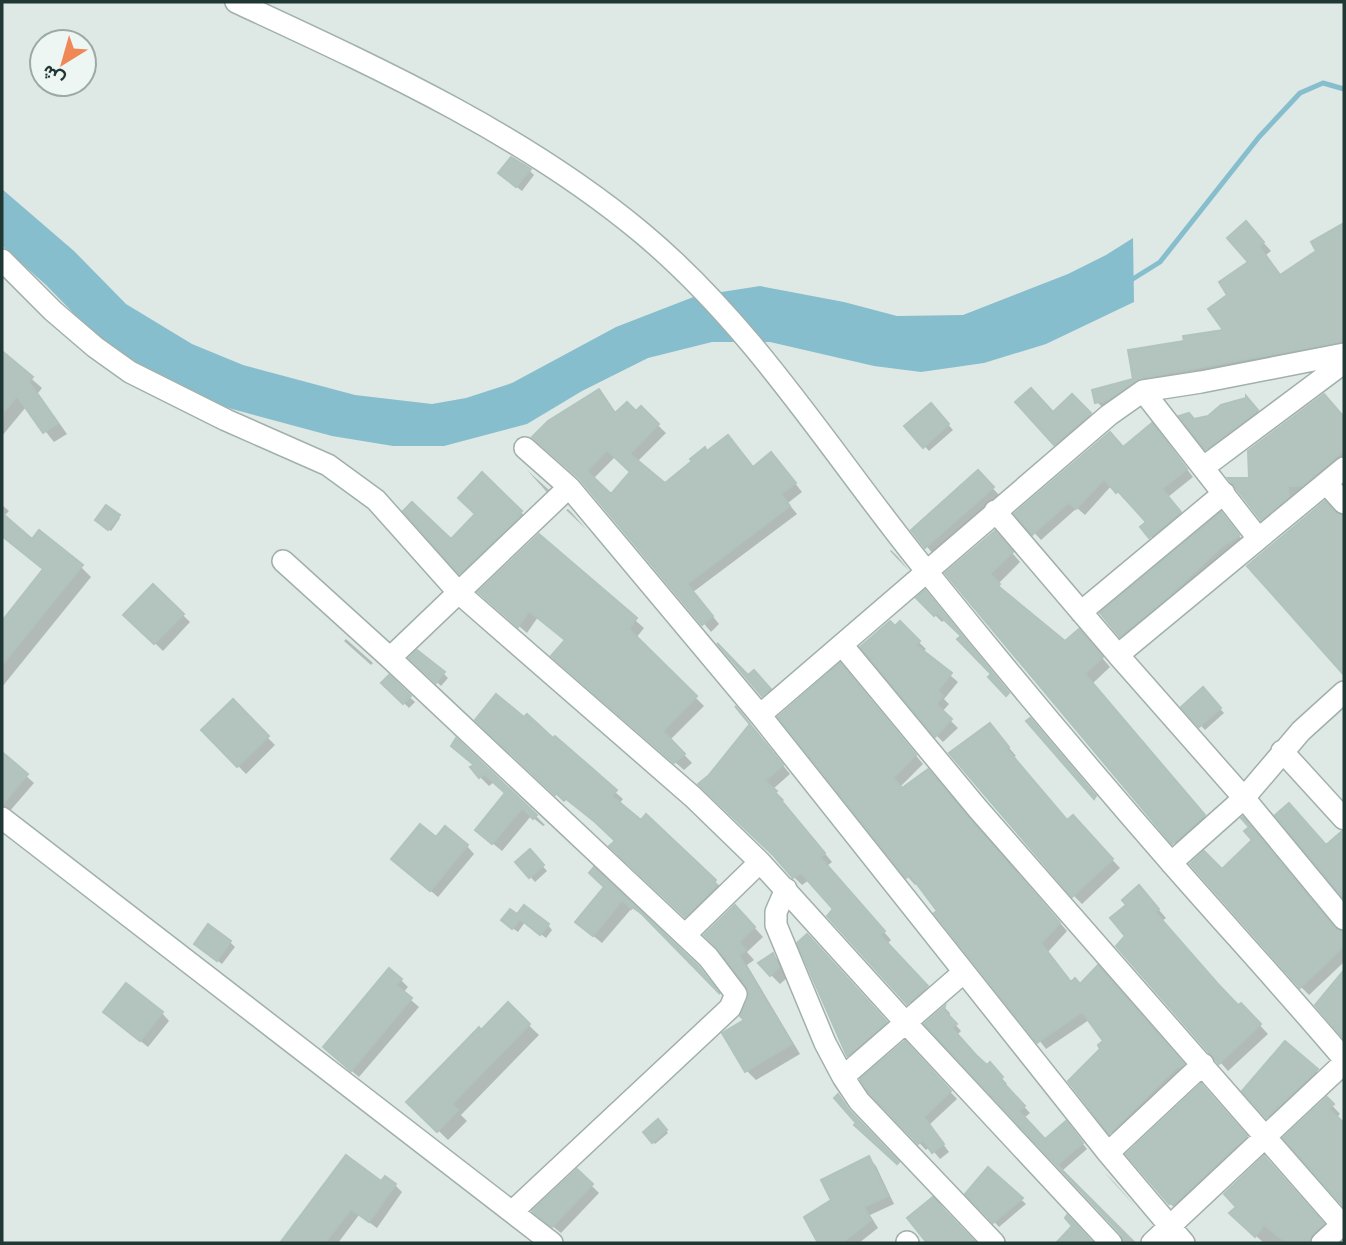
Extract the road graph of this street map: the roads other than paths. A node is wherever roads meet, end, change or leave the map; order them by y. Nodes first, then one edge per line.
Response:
1 (236, 2) edge
2 (2, 260) edge
3 (1341, 360) edge
4 (1143, 391) junction
5 (525, 448) dead end
6 (1204, 467) junction
7 (1344, 468) edge
8 (1326, 482) junction
9 (569, 487) junction
10 (1224, 494) junction
11 (1344, 503) edge
12 (995, 511) junction
13 (1258, 538) junction
14 (283, 561) dead end
15 (926, 571) junction
16 (459, 593) junction
17 (1081, 612) junction
18 (842, 645) junction
19 (1118, 655) junction
20 (390, 658) junction
21 (1344, 692) edge
22 (760, 715) junction
23 (1282, 751) junction
24 (1244, 798) junction
25 (1341, 808) edge
26 (2, 818) edge
27 (760, 862) junction
28 (1171, 863) junction
29 (786, 889) junction
30 (1344, 919) edge
31 (685, 935) junction
32 (964, 972) junction
33 (905, 1022) junction
34 (1344, 1061) edge
35 (1203, 1064) junction
36 (843, 1077) junction
37 (1267, 1137) junction
38 (1108, 1153) junction
39 (513, 1211) junction
40 (1344, 1225) edge
41 (1177, 1236) edge
42 (552, 1243) edge
43 (994, 1243) edge
44 (1111, 1243) edge
45 (1152, 1243) edge
46 (1322, 1243) edge

1 - 15 street
2 - 16 street
3 - 4 street
3 - 6 street
4 - 6 street
4 - 12 street
5 - 9 street
6 - 10 street
7 - 8 street
8 - 11 street
8 - 13 street
9 - 16 street
9 - 22 street
10 - 13 street
10 - 17 street
12 - 15 street
12 - 17 street
13 - 19 street
14 - 20 street
15 - 18 street
15 - 28 street
16 - 20 street
16 - 27 street
17 - 19 street
18 - 22 street
18 - 35 street
19 - 24 street
20 - 31 street
21 - 23 street
22 - 32 street
23 - 24 street
23 - 25 street
24 - 28 street
24 - 30 street
26 - 39 street
27 - 29 street
27 - 31 street
28 - 34 street
29 - 33 street
29 - 36 street
31 - 39 street
32 - 33 street
32 - 38 street
33 - 36 street
33 - 44 street
34 - 37 street
35 - 37 street
35 - 38 street
36 - 43 street
37 - 40 street
37 - 41 street
38 - 41 street
39 - 42 street
40 - 46 street
41 - 45 street

